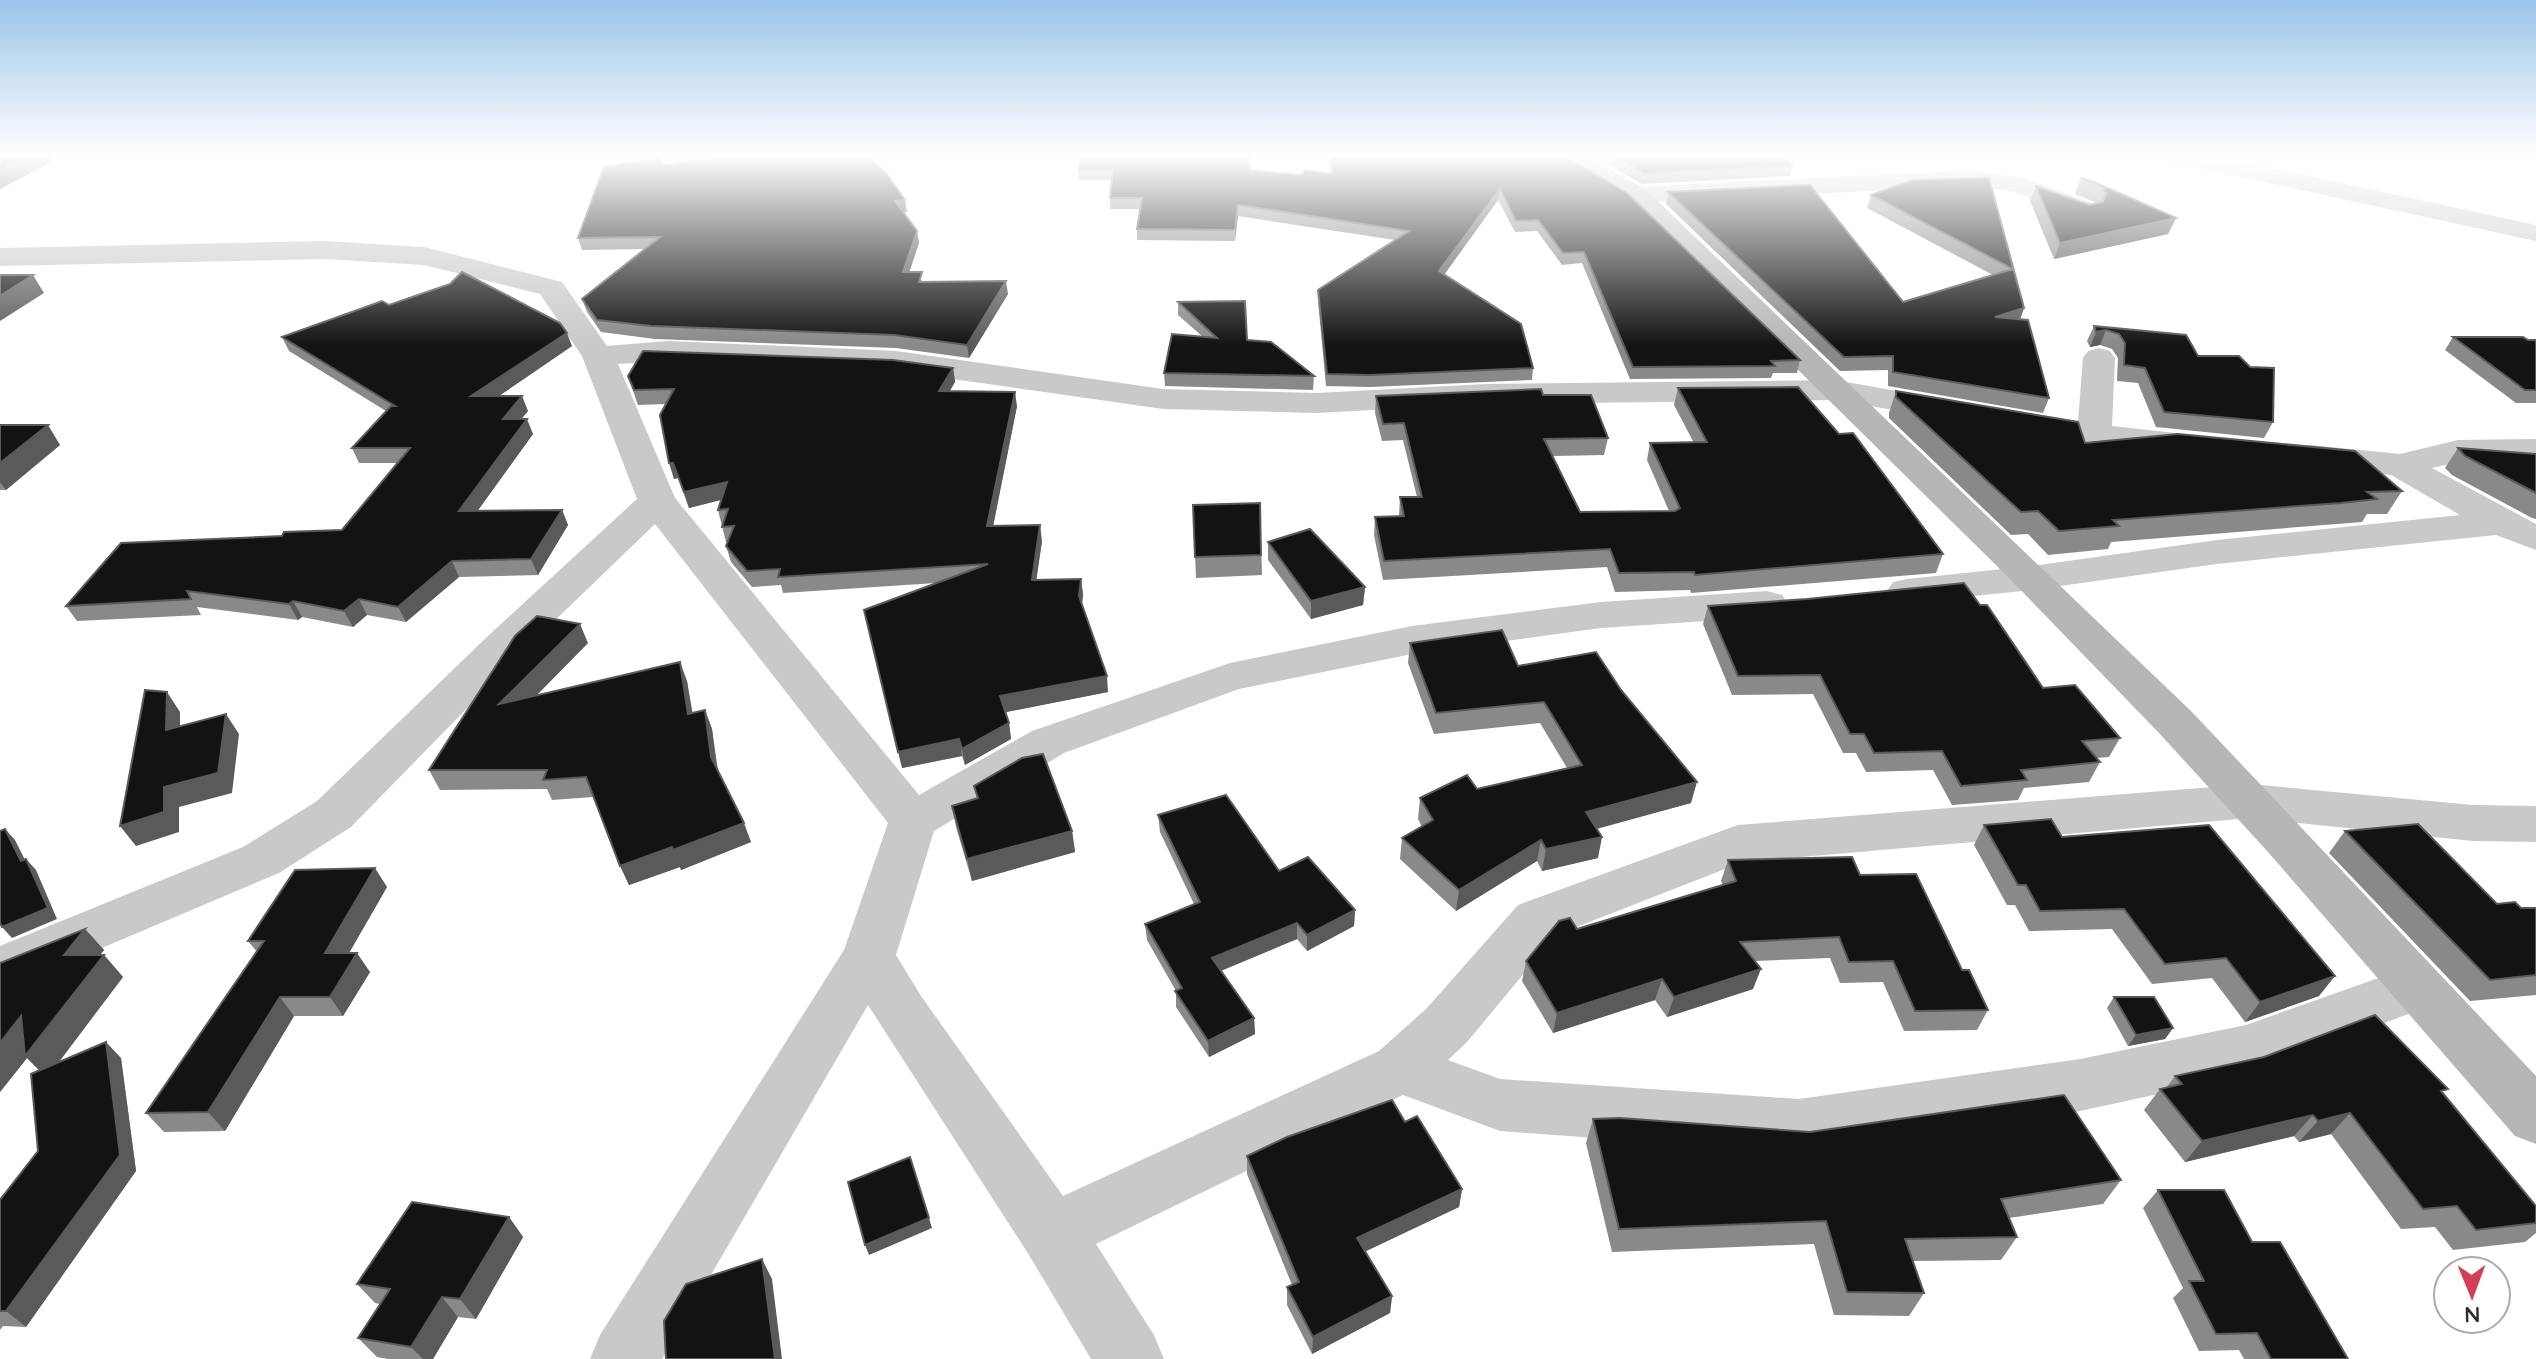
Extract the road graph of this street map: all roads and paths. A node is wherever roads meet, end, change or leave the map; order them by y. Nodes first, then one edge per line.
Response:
1 (1660, 218) edge
2 (0, 257) edge
3 (598, 356) junction
4 (2099, 358) dead end
5 (1835, 390) junction
6 (2094, 435) junction
7 (2216, 447) edge
8 (2536, 450) edge
9 (2278, 453) edge
10 (2400, 465) junction
11 (657, 501) junction
12 (2517, 524) edge
13 (2536, 538) edge
14 (2032, 578) junction
15 (1863, 595) edge
16 (1801, 602) edge
17 (2250, 801) junction
18 (913, 821) junction
19 (2536, 824) edge
20 (869, 956) junction
21 (0, 969) edge
22 (2415, 988) junction
23 (1400, 1069) junction
24 (2536, 1117) edge
25 (1052, 1233) junction
26 (624, 1359) edge
27 (1130, 1359) edge

1 - 5 street
2 - 3 street
3 - 5 street
3 - 11 street
4 - 6 street
5 - 6 street
5 - 14 street
6 - 7 street
8 - 10 street
9 - 10 street
10 - 12 street
11 - 18 street
11 - 21 street
12 - 13 street
12 - 14 street
14 - 15 street
14 - 17 street
16 - 18 street
17 - 19 street
17 - 22 street
17 - 23 street
18 - 20 street
20 - 25 street
20 - 26 street
22 - 23 street
22 - 24 street
23 - 25 street
25 - 27 street

